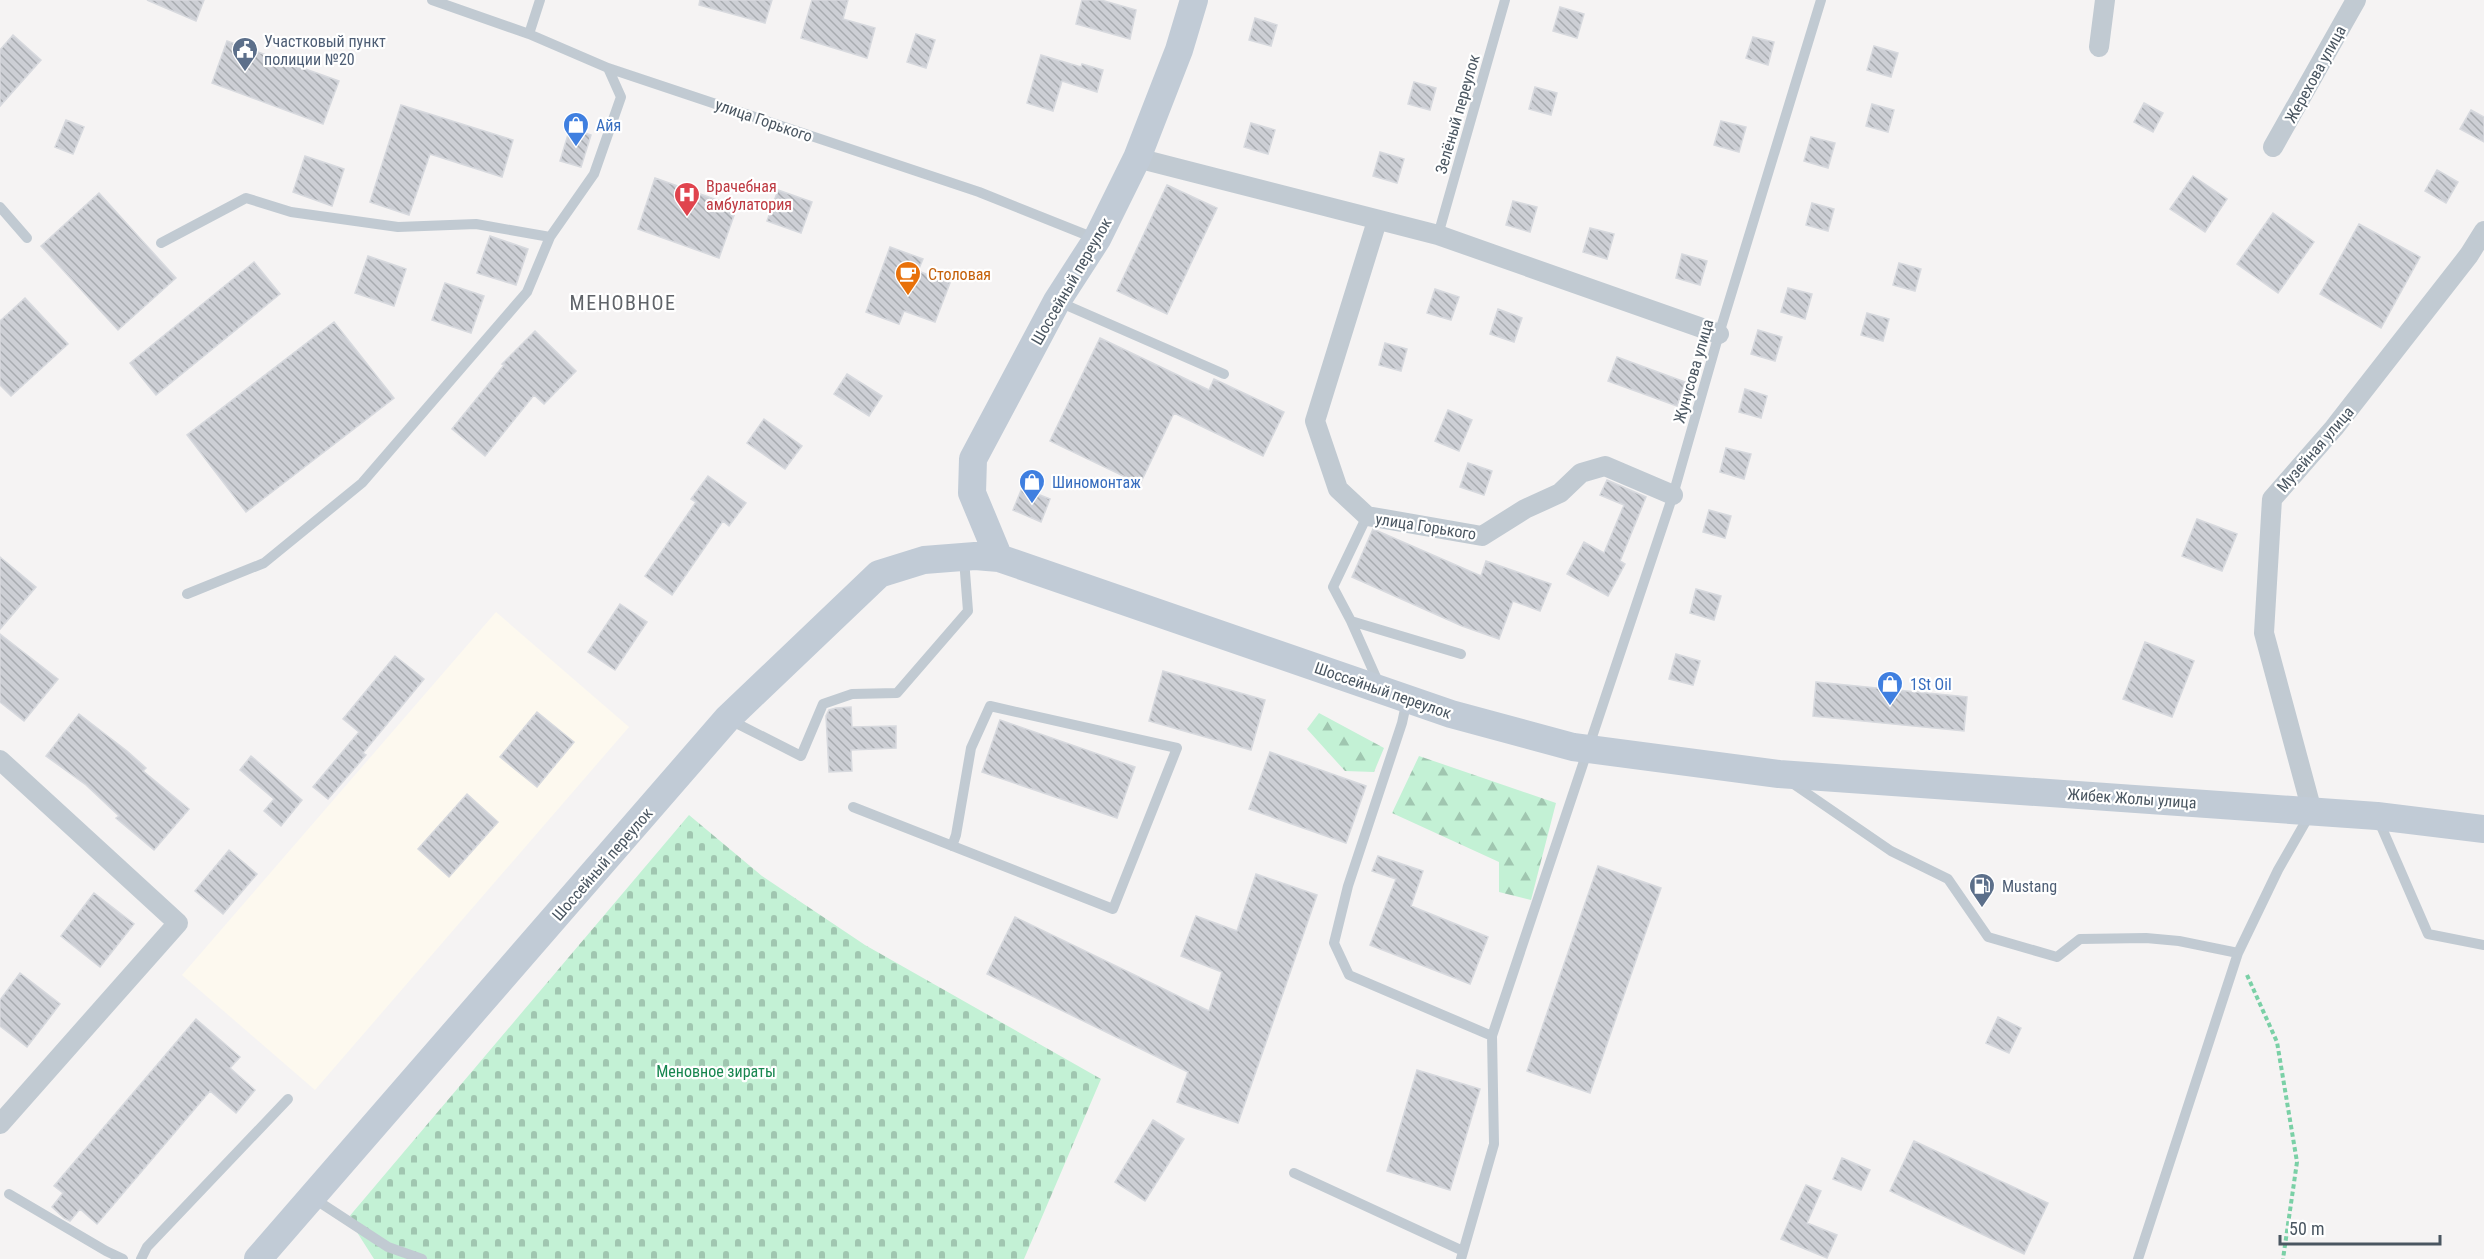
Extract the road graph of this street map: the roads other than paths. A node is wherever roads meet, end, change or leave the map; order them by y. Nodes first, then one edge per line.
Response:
1 (432, 0) edge
2 (540, 0) edge
3 (1194, 0) edge
4 (1505, 0) edge
5 (1821, 0) edge
6 (2105, 0) edge
7 (2356, 0) edge
8 (529, 34) junction
9 (2099, 47) dead end
10 (608, 68) junction
11 (2273, 147) dead end
12 (1137, 158) junction
13 (0, 207) edge
14 (1377, 220) junction
15 (2484, 231) edge
16 (1438, 235) junction
17 (550, 237) junction
18 (27, 238) dead end
19 (1097, 239) junction
20 (160, 243) dead end
21 (1057, 301) junction
22 (1719, 334) junction
23 (1224, 374) dead end
24 (1673, 495) junction
25 (1367, 516) junction
26 (964, 557) junction
27 (999, 558) junction
28 (187, 594) dead end
29 (1351, 621) junction
30 (1461, 654) dead end
31 (1395, 695) junction
32 (727, 719) junction
33 (1590, 750) junction
34 (0, 760) edge
35 (1779, 774) junction
36 (853, 807) dead end
37 (2312, 811) junction
38 (2377, 816) junction
39 (2484, 829) edge
40 (952, 846) junction
41 (2484, 945) edge
42 (2238, 953) junction
43 (1492, 1036) junction
44 (288, 1099) dead end
45 (0, 1124) edge
46 (1294, 1173) dead end
47 (9, 1194) dead end
48 (312, 1198) junction
49 (1462, 1255) edge
50 (123, 1259) edge
51 (141, 1259) edge
52 (258, 1259) edge
53 (422, 1259) edge
54 (2138, 1259) edge

1 - 8 lane, улица Горького
2 - 8 lane
3 - 12 main road, Шоссейный переулок
4 - 16 lane, Зелёный переулок
5 - 22 lane, Жунусова улица
6 - 9 street
7 - 11 street, Жерехова улица
8 - 10 lane, улица Горького
10 - 17 lane
10 - 19 lane, улица Горького
12 - 14 street
12 - 19 main road, Шоссейный переулок
13 - 18 lane
14 - 16 street
14 - 25 street, улица Горького
15 - 37 street, Музейная улица
16 - 22 street
17 - 20 lane
17 - 28 lane
19 - 21 main road, Шоссейный переулок
21 - 23 lane
21 - 27 main road, Шоссейный переулок
22 - 24 lane, Жунусова улица
24 - 25 street, улица Горького
24 - 33 lane, Жунусова улица
25 - 29 lane
26 - 27 main road, Шоссейный переулок
26 - 32 main road, Шоссейный переулок
26 - 32 lane
27 - 31 main road, Шоссейный переулок
29 - 30 lane
29 - 31 lane
31 - 33 main road, Шоссейный переулок
31 - 43 lane
32 - 48 main road, Шоссейный переулок
33 - 35 main road, Шоссейный переулок
33 - 43 lane, Жунусова улица
34 - 45 street
35 - 37 main road, Жибек Жолы улица
35 - 42 lane
36 - 40 lane
37 - 38 main road, Жибек Жолы улица
37 - 42 lane
38 - 39 main road, Жибек Жолы улица
38 - 41 lane
40 - 40 lane
42 - 54 lane
43 - 49 lane, Жунусова улица
44 - 51 lane
46 - 49 lane
47 - 50 lane
48 - 52 main road, Шоссейный переулок
48 - 53 lane

